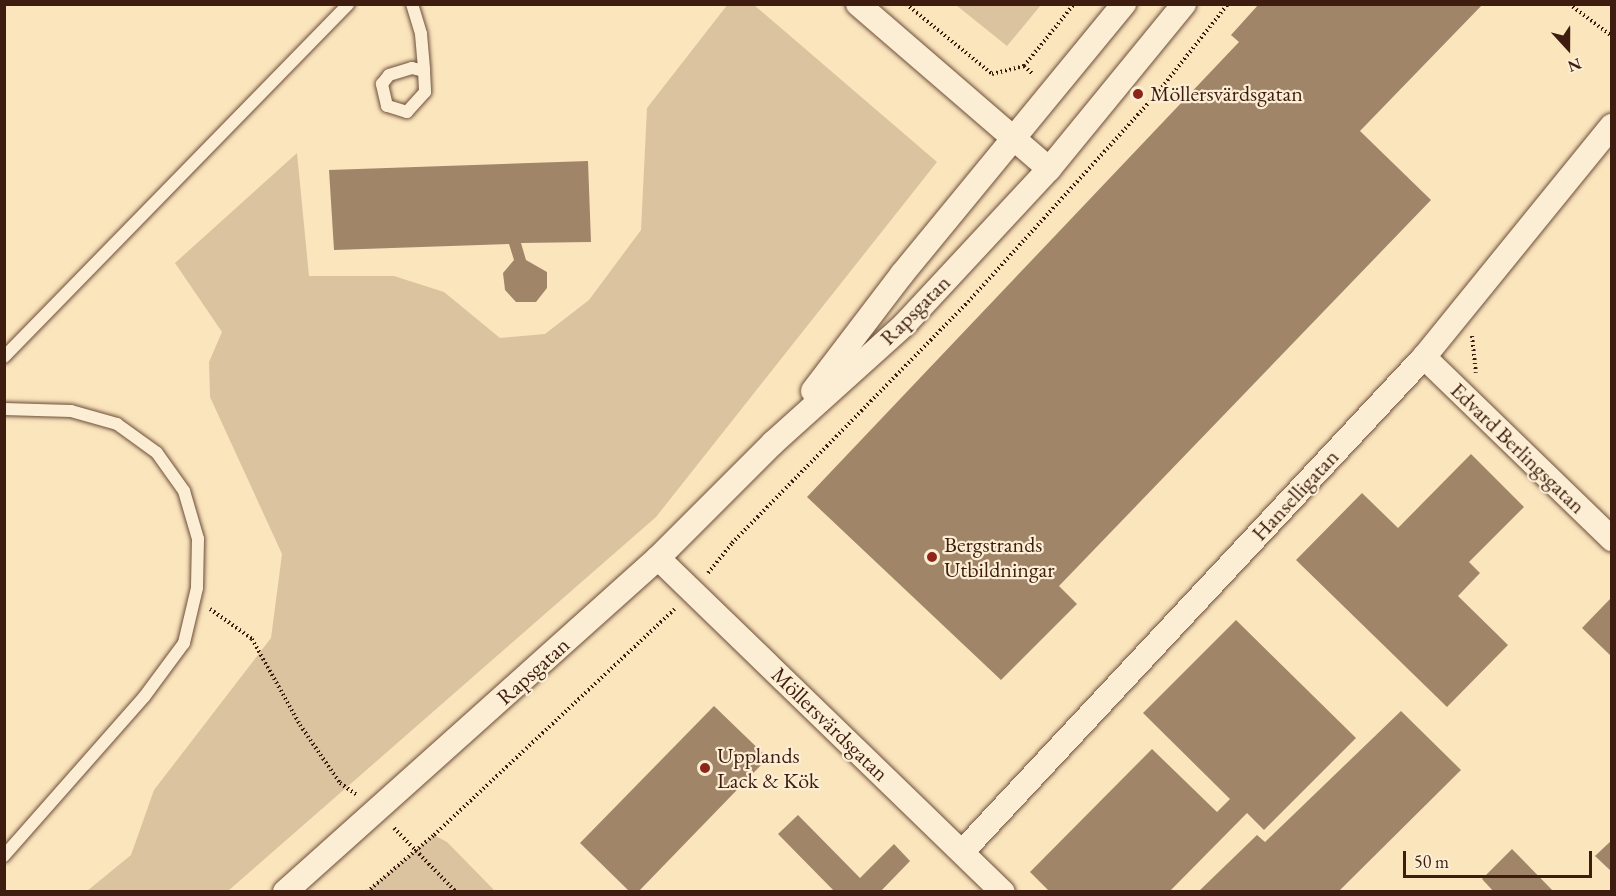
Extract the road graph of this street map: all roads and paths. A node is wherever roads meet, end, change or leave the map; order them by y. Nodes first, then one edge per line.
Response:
1 (348, 4) edge
2 (412, 4) edge
3 (858, 4) edge
4 (906, 4) edge
5 (1074, 4) edge
6 (1124, 4) edge
7 (1184, 4) edge
8 (1228, 4) edge
9 (1569, 4) edge
10 (1611, 36) edge
11 (424, 71) dead end
12 (1611, 126) edge
13 (1013, 138) junction
14 (1050, 169) junction
15 (1475, 326) dead end
16 (4, 357) edge
17 (1424, 357) junction
18 (1473, 402) junction
19 (4, 409) edge
20 (773, 443) junction
21 (1611, 539) edge
22 (657, 558) junction
23 (693, 593) junction
24 (194, 602) junction
25 (379, 812) junction
26 (963, 851) junction
27 (417, 852) junction
28 (4, 856) edge
29 (285, 891) edge
30 (368, 891) edge
31 (456, 891) edge
32 (1003, 891) edge

1 - 16 lane
2 - 11 lane
3 - 13 street
4 - 5 path
6 - 13 street, Rapsgatan
7 - 14 street, Rapsgatan
8 - 23 path
9 - 10 path
12 - 17 street, Hanselligatan
13 - 14 street
13 - 20 street, Rapsgatan
14 - 20 street, Rapsgatan
15 - 18 path
17 - 18 street, Edvard Berlingsgatan
17 - 26 street, Hanselligatan
18 - 21 street, Edvard Berlingsgatan
19 - 24 lane
20 - 22 street, Rapsgatan
22 - 23 street, Möllersvärdsgatan
22 - 25 street, Rapsgatan
23 - 26 street, Möllersvärdsgatan
23 - 27 path
24 - 25 path
24 - 28 lane
25 - 27 path
25 - 29 street, Rapsgatan
26 - 32 street, Möllersvärdsgatan
27 - 30 path
27 - 31 path

